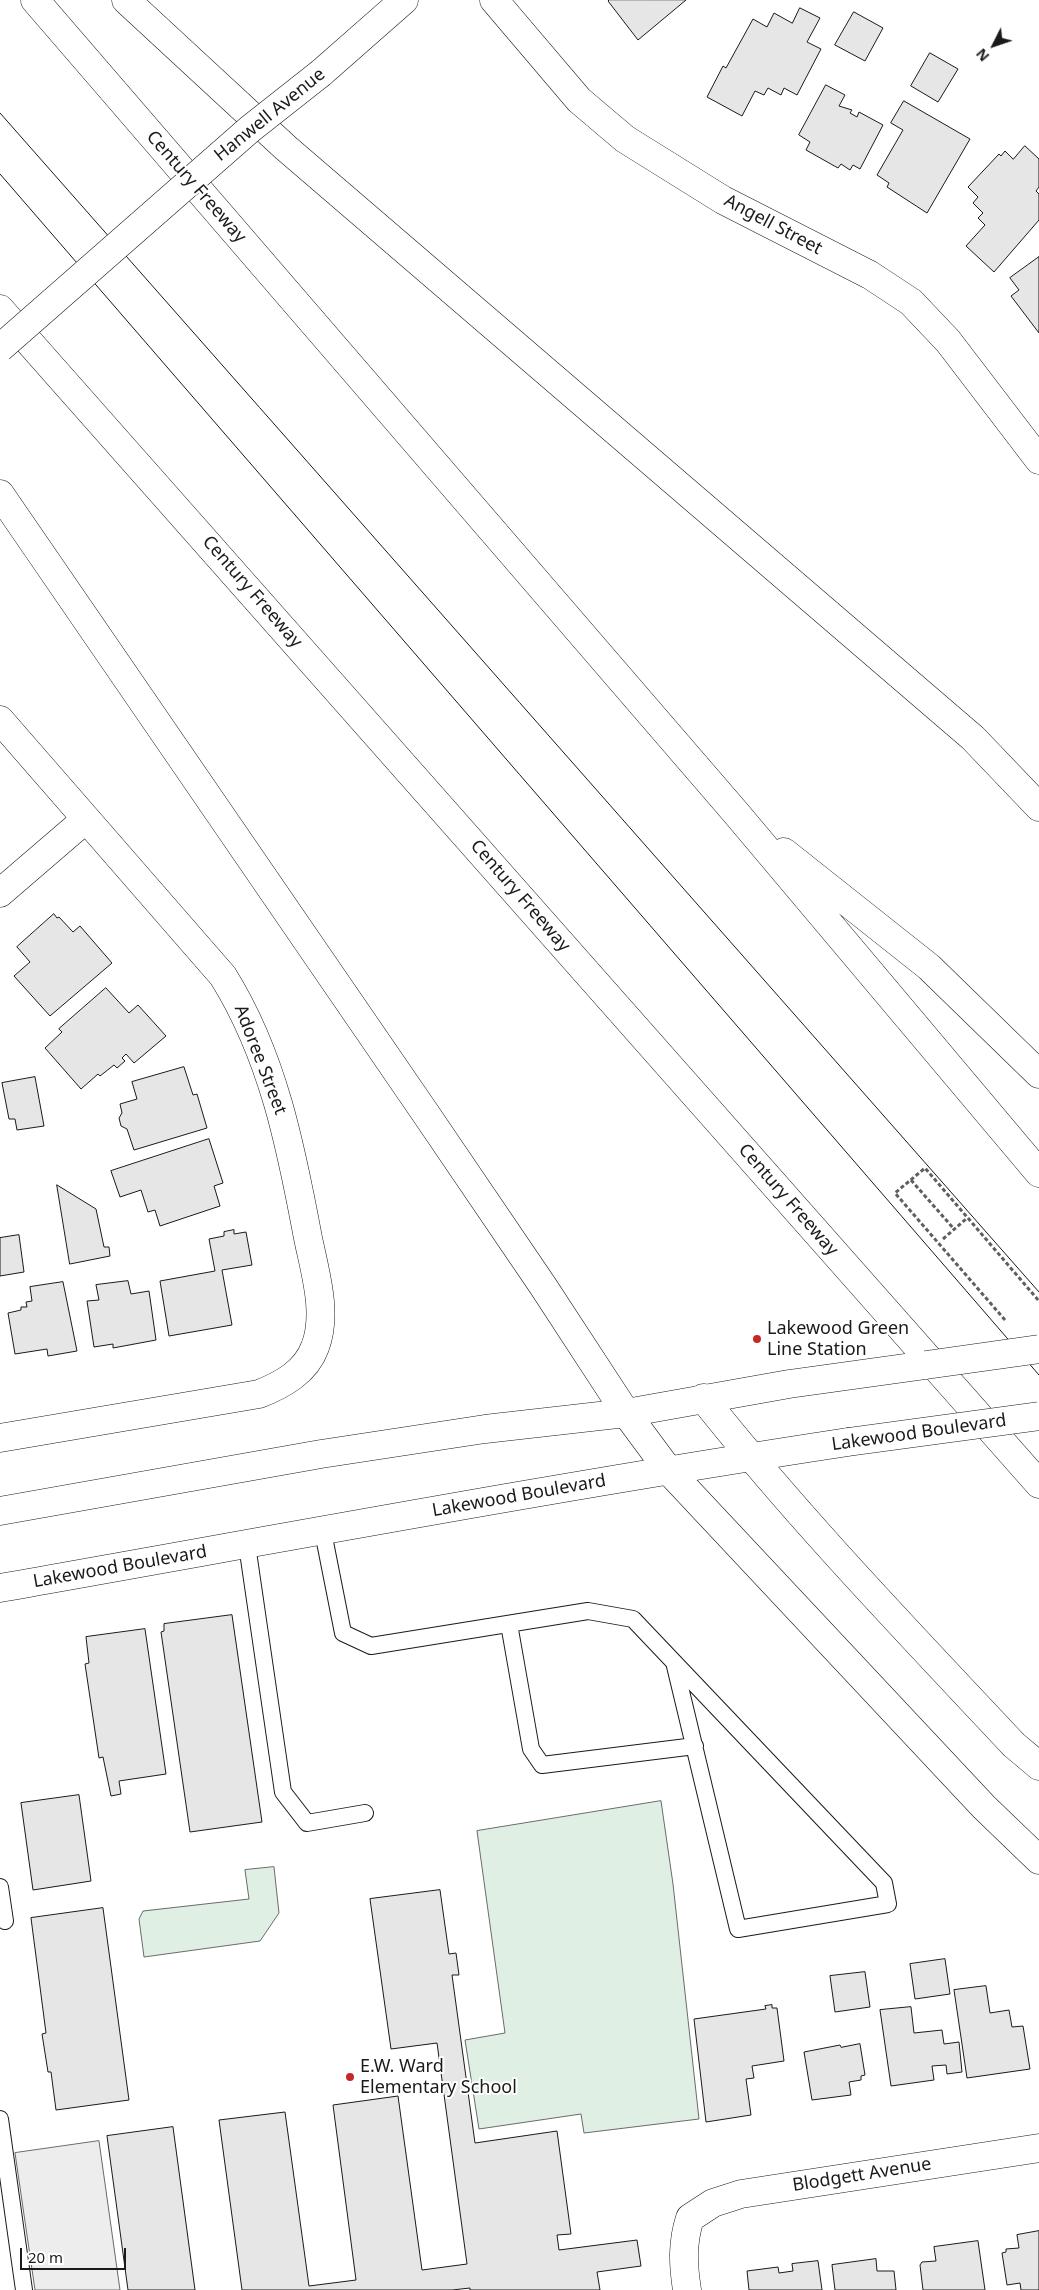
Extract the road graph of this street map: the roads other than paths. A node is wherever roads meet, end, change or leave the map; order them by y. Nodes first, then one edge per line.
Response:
1 (35, 0) edge
2 (126, 0) edge
3 (404, 0) edge
4 (494, 0) edge
5 (0, 309) edge
6 (0, 348) edge
7 (1039, 460) edge
8 (0, 494) edge
9 (0, 720) edge
10 (1039, 807) edge
11 (736, 814) junction
12 (86, 818) junction
13 (0, 893) edge
14 (1039, 1074) edge
15 (1039, 1173) edge
16 (1035, 1349) edge
17 (703, 1398) junction
18 (626, 1414) junction
19 (1039, 1416) edge
20 (0, 1438) edge
21 (750, 1457) junction
22 (669, 1471) junction
23 (1039, 1484) edge
24 (0, 1511) edge
25 (323, 1532) junction
26 (247, 1546) junction
27 (0, 1588) edge
28 (509, 1624) junction
29 (674, 1662) junction
30 (694, 1746) junction
31 (1039, 1766) edge
32 (365, 1813) dead end
33 (1039, 1860) edge
34 (0, 1887) edge
35 (5, 1921) dead end
36 (0, 2119) edge
37 (1039, 2148) edge
38 (24, 2290) edge
39 (687, 2290) edge

1 - 11 main road, Century Freeway
2 - 10 main road
3 - 6 main road, Hanwell Avenue, bridge
4 - 7 main road, Angell Street
5 - 23 main road, Century Freeway
8 - 18 main road
9 - 12 main road, Adoree Street
11 - 14 main road
11 - 15 main road, Century Freeway
12 - 13 main road
12 - 20 main road, Adoree Street
16 - 17 main road, bridge
17 - 18 main road
17 - 21 main road
18 - 22 main road
18 - 24 main road
19 - 21 main road, Lakewood Boulevard, bridge
21 - 22 main road, Lakewood Boulevard
21 - 31 main road
22 - 25 main road, Lakewood Boulevard
22 - 33 main road
25 - 26 main road, Lakewood Boulevard
25 - 28 lane
26 - 27 main road, Lakewood Boulevard
26 - 32 lane
28 - 29 lane
28 - 30 lane
29 - 30 lane
29 - 30 lane
34 - 35 lane
36 - 38 lane
37 - 39 main road, Blodgett Avenue

